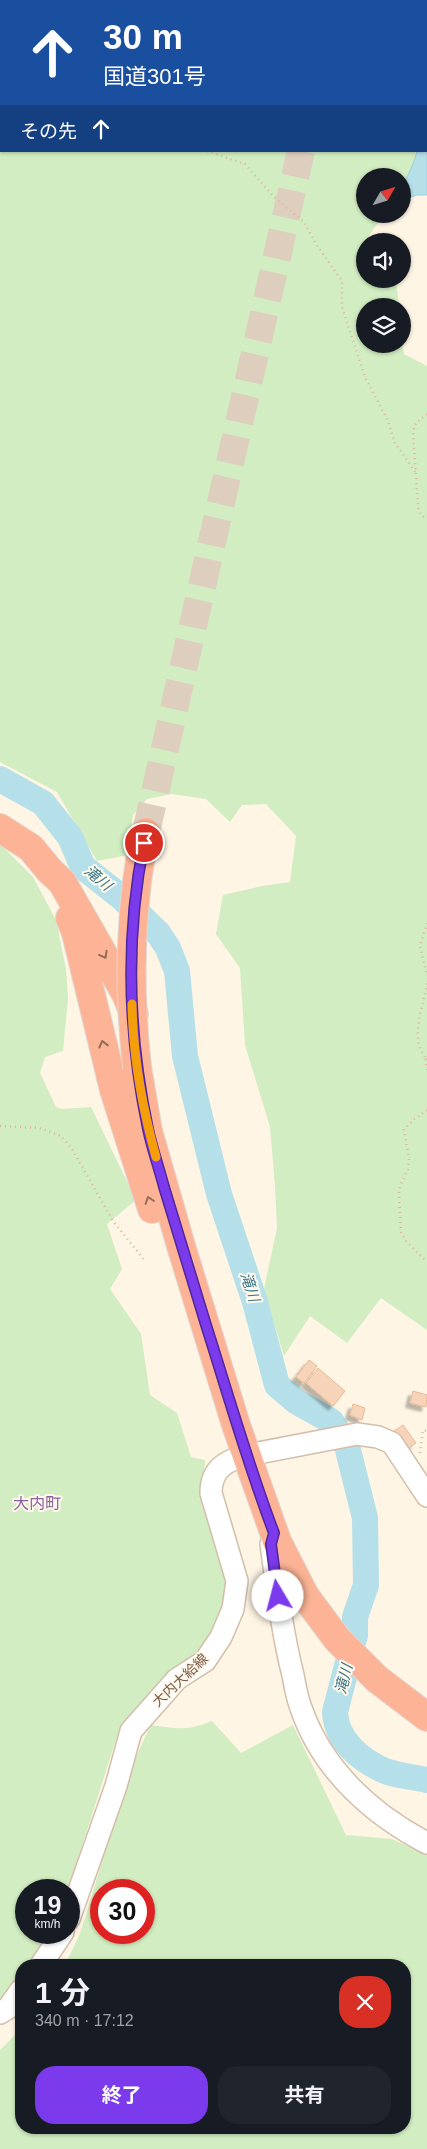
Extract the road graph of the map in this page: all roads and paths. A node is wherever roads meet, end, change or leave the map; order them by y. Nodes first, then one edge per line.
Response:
1 (210, 152) edge
2 (427, 414) edge
3 (416, 473) junction
4 (427, 519) edge
5 (0, 828) edge
6 (144, 843) tunnel mouth
7 (50, 871) junction
8 (427, 923) edge
9 (427, 975) edge
10 (427, 983) edge
11 (426, 1058) edge
12 (427, 1070) edge
13 (427, 1110) edge
14 (0, 1126) edge
15 (145, 1261) dead end
16 (427, 1262) edge
17 (206, 1325) junction
18 (215, 1355) junction
19 (427, 1431) edge
20 (248, 1455) junction
21 (408, 1467) junction
22 (427, 1496) edge
23 (274, 1533) junction
24 (427, 1717) edge
25 (427, 1843) edge
26 (80, 1888) edge
27 (55, 1944) edge
28 (45, 1959) edge
29 (15, 1998) edge
30 (0, 2013) edge

1 - 3 path
2 - 3 path
3 - 4 path
5 - 7 highway
6 - 17 highway, bridge
7 -> 17 highway
18 -> 7 highway
8 - 9 path
10 - 11 path
11 - 12 path
13 - 16 path
14 - 15 path
17 - 18 highway
18 - 20 highway
19 - 21 path
20 - 21 street, 大内大給線
20 - 23 highway
20 - 26 street, 大内大給線
21 - 22 street, 大内大給線
23 - 24 highway
23 - 25 street
27 - 28 street
29 - 30 street

